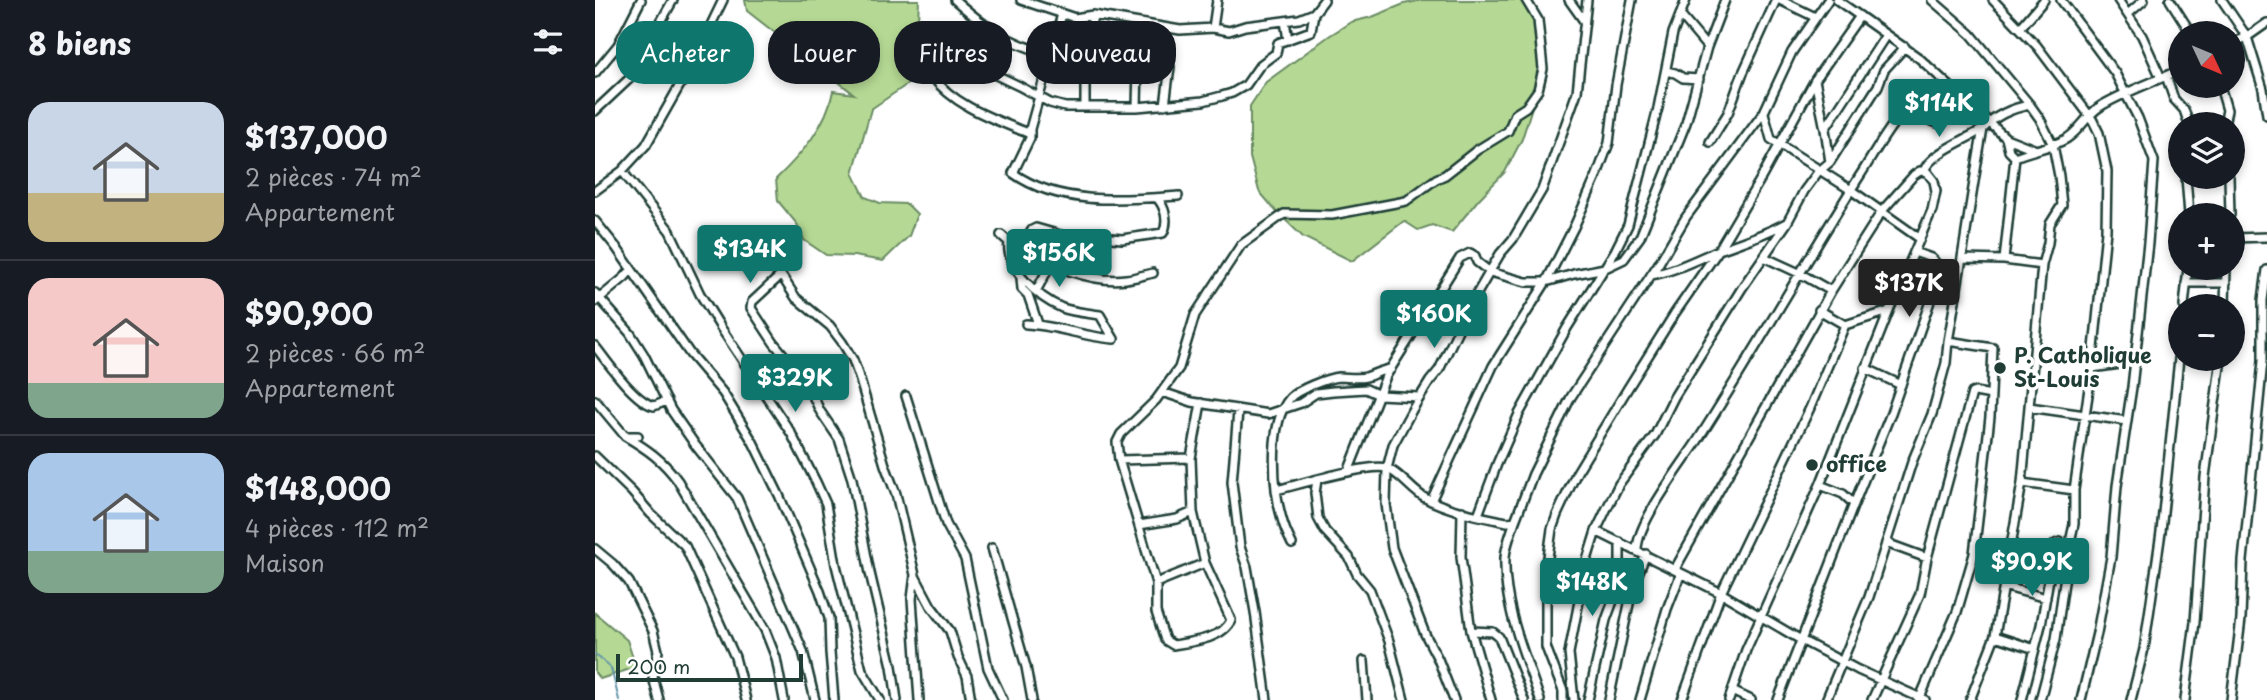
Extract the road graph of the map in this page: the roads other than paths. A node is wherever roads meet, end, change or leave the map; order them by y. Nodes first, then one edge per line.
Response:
1 (641, 0) edge
2 (673, 0) edge
3 (723, 0) edge
4 (955, 0) edge
5 (1021, 0) edge
6 (1217, 0) edge
7 (1324, 0) edge
8 (1526, 0) edge
9 (1569, 0) edge
10 (1587, 0) edge
11 (1632, 0) edge
12 (1686, 0) edge
13 (1725, 0) edge
14 (1778, 0) edge
15 (1828, 0) edge
16 (1837, 0) edge
17 (1932, 0) edge
18 (1993, 0) edge
19 (2044, 0) edge
20 (2061, 0) edge
21 (2118, 0) edge
22 (2144, 0) edge
23 (2170, 0) edge
24 (2222, 0) edge
25 (1791, 2) edge
26 (1314, 13) junction
27 (1062, 14) junction
28 (2128, 14) junction
29 (1093, 15) junction
30 (1679, 15) junction
31 (1860, 16) junction
32 (1815, 17) junction
33 (1060, 21) edge
34 (1092, 21) edge
35 (1285, 21) junction
36 (1584, 21) junction
37 (2183, 21) edge
38 (2267, 23) edge
39 (2021, 27) junction
40 (1213, 28) junction
41 (1887, 35) junction
42 (2247, 37) junction
43 (1288, 40) junction
44 (1026, 46) edge
45 (1707, 47) junction
46 (1905, 47) junction
47 (1666, 71) junction
48 (595, 73) edge
49 (2168, 75) edge
50 (2163, 77) junction
51 (1699, 79) junction
52 (1815, 80) junction
53 (1012, 83) edge
54 (940, 84) edge
55 (1043, 84) edge
56 (1085, 84) edge
57 (1138, 84) edge
58 (1168, 84) edge
59 (2126, 94) junction
60 (1039, 97) junction
61 (1967, 102) junction
62 (1165, 105) junction
63 (2030, 105) junction
64 (1085, 107) junction
65 (1137, 107) junction
66 (595, 111) edge
67 (1764, 112) junction
68 (2186, 112) edge
69 (2088, 115) junction
70 (2267, 115) edge
71 (1986, 126) junction
72 (1825, 129) junction
73 (1030, 134) junction
74 (2006, 138) junction
75 (1710, 142) dead end
76 (1779, 145) junction
77 (2053, 145) junction
78 (2034, 149) junction
79 (2015, 157) junction
80 (1830, 162) junction
81 (1821, 170) junction
82 (622, 171) junction
83 (1924, 171) junction
84 (1851, 190) junction
85 (595, 191) edge
86 (1178, 196) dead end
87 (1157, 198) junction
88 (1882, 211) junction
89 (595, 221) edge
90 (1787, 223) junction
91 (1001, 235) dead end
92 (2267, 237) edge
93 (1919, 238) junction
94 (2245, 238) edge
95 (1718, 251) junction
96 (1914, 252) junction
97 (1763, 257) junction
98 (1963, 259) junction
99 (2004, 260) junction
100 (1051, 264) junction
101 (2042, 265) junction
102 (1605, 268) junction
103 (631, 270) junction
104 (2267, 270) edge
105 (1490, 272) junction
106 (1153, 273) dead end
107 (1801, 274) junction
108 (1651, 275) junction
109 (1021, 278) junction
110 (2186, 280) edge
111 (2225, 280) edge
112 (1546, 282) junction
113 (2186, 283) junction
114 (2225, 283) junction
115 (1036, 291) junction
116 (1831, 291) junction
117 (2186, 294) edge
118 (2225, 294) edge
119 (597, 298) edge
120 (1819, 310) junction
121 (1889, 311) junction
122 (1026, 324) dead end
123 (1038, 324) junction
124 (1845, 326) junction
125 (1948, 341) junction
126 (595, 346) edge
127 (2134, 362) junction
128 (1865, 368) junction
129 (2092, 368) junction
130 (1391, 369) junction
131 (2178, 371) edge
132 (2219, 371) edge
133 (1901, 385) junction
134 (1162, 392) junction
135 (1991, 394) junction
136 (1379, 395) junction
137 (906, 396) dead end
138 (1419, 397) junction
139 (595, 400) edge
140 (667, 401) junction
141 (1201, 403) junction
142 (1284, 407) junction
143 (2029, 407) junction
144 (1238, 411) junction
145 (2084, 415) junction
146 (2127, 421) junction
147 (625, 436) junction
148 (638, 436) dead end
149 (595, 456) edge
150 (1191, 458) junction
151 (1119, 460) junction
152 (1387, 468) junction
153 (1348, 472) junction
154 (1317, 480) junction
155 (2022, 483) junction
156 (1820, 485) junction
157 (2074, 490) junction
158 (1276, 491) junction
159 (1431, 501) junction
160 (1854, 504) junction
161 (1462, 511) junction
162 (1193, 512) junction
163 (1478, 515) junction
164 (1515, 521) junction
165 (1139, 525) junction
166 (1596, 531) junction
167 (1621, 542) junction
168 (1886, 543) junction
169 (1292, 544) dead end
170 (2069, 547) junction
171 (992, 548) dead end
172 (595, 549) edge
173 (1637, 550) junction
174 (1646, 554) junction
175 (1927, 558) junction
176 (1205, 563) junction
177 (1678, 571) junction
178 (915, 575) junction
179 (1156, 583) junction
180 (2003, 586) junction
181 (1721, 593) junction
182 (2046, 598) junction
183 (1761, 618) junction
184 (1471, 631) junction
185 (1995, 636) junction
186 (1801, 640) junction
187 (2035, 649) junction
188 (1364, 661) dead end
189 (1840, 661) junction
190 (1880, 680) junction
191 (1732, 691) junction
192 (1778, 699) edge
193 (1921, 699) edge
194 (659, 700) edge
195 (746, 700) edge
196 (784, 700) edge
197 (814, 700) edge
198 (835, 700) edge
199 (880, 700) edge
200 (897, 700) edge
201 (919, 700) edge
202 (971, 700) edge
203 (1003, 700) edge
204 (1032, 700) edge
205 (1266, 700) edge
206 (1367, 700) edge
207 (1404, 700) edge
208 (1454, 700) edge
209 (1491, 700) edge
210 (1524, 700) edge
211 (1539, 700) edge
212 (1563, 700) edge
213 (1574, 700) edge
214 (1588, 700) edge
215 (1609, 700) edge
216 (1640, 700) edge
217 (1682, 700) edge
218 (1729, 700) edge
219 (1751, 700) edge
220 (1769, 700) edge
221 (1826, 700) edge
222 (1872, 700) edge
223 (1970, 700) edge
224 (2022, 700) edge
225 (2040, 700) edge
226 (2081, 700) edge
227 (2131, 700) edge
228 (2185, 700) edge
229 (2231, 700) edge

1 - 48 street
2 - 66 street
3 - 82 street
4 - 44 street
5 - 27 street
6 - 40 street
7 - 26 street
8 - 134 street
9 - 36 street
10 - 36 street
11 - 112 street
12 - 30 street
13 - 45 street
14 - 25 street
14 - 75 street
15 - 32 street
16 - 31 street
17 - 63 street
18 - 39 street
19 - 39 street
20 - 59 street
21 - 28 street
22 - 28 street
23 - 37 street
24 - 42 street
25 - 32 street
26 - 35 street
26 - 43 street
27 - 29 street
27 - 33 street
28 - 50 street
29 - 34 street
29 - 40 street
30 - 45 street
30 - 47 street
31 - 41 street
31 - 52 street
32 - 67 street
35 - 40 street
35 - 43 street
36 - 105 street
38 - 42 street
39 - 69 street
41 - 46 street
41 - 72 street
42 - 70 street
43 - 62 street
45 - 51 street
46 - 61 street
46 - 80 street
47 - 51 street
47 - 102 street
49 - 50 street
50 - 59 street
50 - 68 street
51 - 102 street
52 - 72 street
52 - 76 street
53 - 60 street
54 - 73 street
55 - 60 street
56 - 64 street
57 - 65 street
58 - 62 street
59 - 69 street
59 - 127 street
60 - 64 street
60 - 73 street
61 - 71 street
61 - 84 street
62 - 65 street
63 - 71 street
63 - 77 street
64 - 65 street
67 - 76 street
67 - 108 street
69 - 77 street
69 - 129 street
71 - 74 street
71 - 83 street
71 - 98 street
72 - 80 street
73 - 87 street
74 - 78 street
74 - 79 street
76 - 81 street
76 - 95 street
77 - 78 street
77 - 101 street
78 - 79 street
79 - 99 street
80 - 81 street
81 - 84 street
81 - 90 street
82 - 85 street
82 - 199 street
83 - 88 street
83 - 93 street
84 - 88 street
84 - 107 street
86 - 87 street
87 - 100 street
88 - 93 street
88 - 116 street
89 - 103 street
90 - 95 street
90 - 97 street
91 - 109 street
92 - 94 street
93 - 96 street
95 - 108 street
95 - 212 street
96 - 121 street
96 - 133 street
97 - 107 street
97 - 166 street
98 - 99 street
98 - 125 street
99 - 101 street
100 - 106 street
100 - 115 street
101 - 143 street
102 - 112 street
102 - 163 street
103 - 119 street
103 - 198 street
104 - 229 street
105 - 112 street
105 - 130 street
105 - 138 street
107 - 116 street
107 - 173 street
108 - 164 street
109 - 115 street
109 - 123 street
110 - 113 street
111 - 114 street
112 - 159 street
113 - 114 street
113 - 117 street
114 - 118 street
115 - 123 street
116 - 120 street
119 - 140 street
120 - 124 street
120 - 177 street
121 - 124 street
121 - 128 street
122 - 123 street
124 - 181 street
125 - 135 street
125 - 168 street
126 - 140 street
127 - 129 street
127 - 146 street
128 - 133 street
128 - 156 street
129 - 145 street
130 - 136 street
130 - 142 street
131 - 227 street
132 - 228 street
133 - 160 street
134 - 141 street
134 - 151 street
135 - 175 street
135 - 193 street
136 - 138 street
136 - 142 street
136 - 153 street
137 - 203 street
138 - 152 street
139 - 147 street
140 - 197 street
141 - 144 street
141 - 150 street
142 - 144 street
142 - 158 street
143 - 145 street
143 - 155 street
144 - 205 street
145 - 146 street
145 - 157 street
146 - 226 street
147 - 148 street
147 - 196 street
149 - 195 street
150 - 151 street
150 - 162 street
151 - 165 street
152 - 153 street
152 - 159 street
152 - 208 street
153 - 154 street
154 - 158 street
154 - 207 street
155 - 157 street
155 - 180 street
156 - 160 street
156 - 183 street
157 - 170 street
158 - 169 street
159 - 161 street
160 - 186 street
161 - 163 street
161 - 184 street
162 - 165 street
162 - 176 street
163 - 164 street
164 - 211 street
165 - 179 street
166 - 167 street
166 - 213 street
167 - 173 street
167 - 214 street
168 - 175 street
168 - 189 street
170 - 182 street
170 - 225 street
171 - 204 street
172 - 194 street
173 - 174 street
174 - 177 street
174 - 215 street
175 - 190 street
176 - 179 street
176 - 179 street
177 - 181 street
177 - 216 street
178 - 200 street
178 - 201 street
178 - 202 street
180 - 182 street
180 - 185 street
181 - 183 street
181 - 217 street
182 - 187 street
183 - 186 street
183 - 191 street
184 - 209 street
184 - 210 street
185 - 187 street
185 - 223 street
186 - 189 street
186 - 192 street
187 - 224 street
188 - 206 street
189 - 190 street
189 - 221 street
190 - 193 street
190 - 222 street
191 - 218 street
191 - 219 street
192 - 220 street

